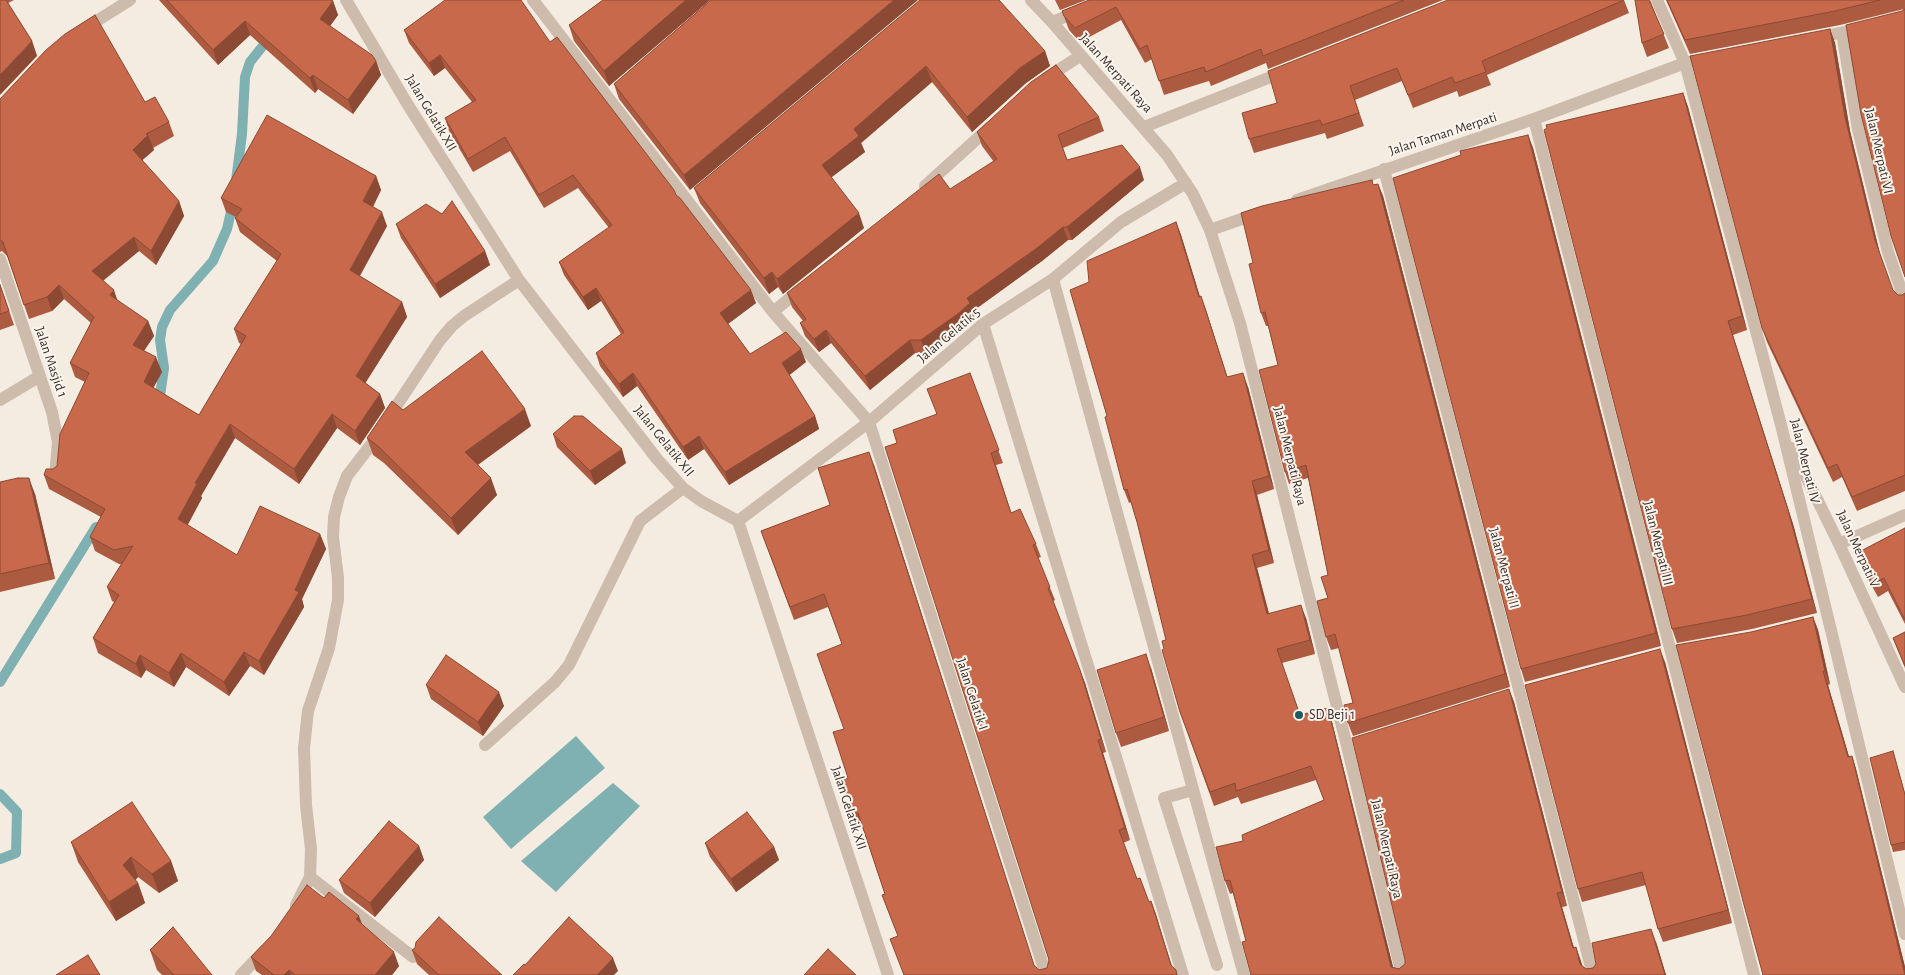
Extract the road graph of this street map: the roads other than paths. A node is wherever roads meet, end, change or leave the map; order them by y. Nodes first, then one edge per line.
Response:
1 (130, 0) edge
2 (346, 0) edge
3 (533, 0) edge
4 (1031, 0) edge
5 (1108, 0) edge
6 (1657, 0) edge
7 (1052, 22) junction
8 (1878, 24) edge
9 (1842, 33) junction
10 (77, 34) edge
11 (1802, 40) edge
12 (1080, 56) junction
13 (1704, 59) edge
14 (1685, 63) junction
15 (1300, 66) edge
16 (1039, 83) edge
17 (1534, 119) junction
18 (998, 120) edge
19 (1144, 127) junction
20 (1384, 169) junction
21 (1186, 183) junction
22 (917, 193) edge
23 (1210, 230) junction
24 (0, 259) edge
25 (1053, 279) junction
26 (519, 280) junction
27 (810, 282) edge
28 (1905, 301) edge
29 (773, 312) junction
30 (983, 324) junction
31 (40, 376) junction
32 (0, 400) edge
33 (869, 422) junction
34 (1781, 425) junction
35 (55, 476) edge
36 (683, 488) junction
37 (1905, 515) edge
38 (738, 521) junction
39 (1839, 544) junction
40 (1905, 687) edge
41 (486, 745) dead end
42 (1193, 790) junction
43 (310, 877) junction
44 (290, 916) edge
45 (1905, 934) edge
46 (274, 938) edge
47 (414, 957) edge
48 (1216, 965) dead end
49 (241, 975) edge
50 (888, 975) edge
51 (1046, 975) edge
52 (1182, 975) edge
53 (1244, 975) edge
54 (1402, 975) edge
55 (1593, 975) edge
56 (1754, 975) edge

1 - 10 street
2 - 26 street, Jalan Gelatik XII
3 - 29 street
4 - 7 street, Jalan Merpati Raya
5 - 7 street
6 - 14 street, Jalan Merpati IV
7 - 12 street, Jalan Merpati Raya
8 - 9 street
9 - 11 street
9 - 28 street, Jalan Merpati VI
12 - 16 street
12 - 19 street, Jalan Merpati Raya
13 - 14 street, Jalan Taman Merpati
14 - 17 street, Jalan Taman Merpati
14 - 34 street, Jalan Merpati IV
15 - 19 street
17 - 20 street, Jalan Taman Merpati
17 - 56 street, Jalan Merpati III
18 - 22 street
19 - 21 street, Jalan Merpati Raya
20 - 23 street, Jalan Taman Merpati
20 - 55 street, Jalan Merpati II
21 - 23 street, Jalan Merpati Raya
21 - 25 street, Jalan Gelatik 5
23 - 54 street, Jalan Merpati Raya
24 - 31 street, Jalan Masjid 1
25 - 30 street, Jalan Gelatik 5
25 - 42 street
26 - 36 street, Jalan Gelatik XII
26 - 43 street
27 - 29 street
29 - 33 street
30 - 33 street, Jalan Gelatik 5
30 - 52 street
31 - 32 street
31 - 35 street, Jalan Masjid 1
33 - 38 street, Jalan Gelatik 5
33 - 51 street, Jalan Gelatik I
34 - 39 street, Jalan Merpati V
34 - 45 street, Jalan Merpati IV
36 - 38 street, Jalan Gelatik XII
36 - 41 street
37 - 39 street
38 - 50 street, Jalan Gelatik XII
39 - 40 street, Jalan Merpati V
42 - 48 street
42 - 53 street
43 - 44 street
43 - 47 street
46 - 49 street

